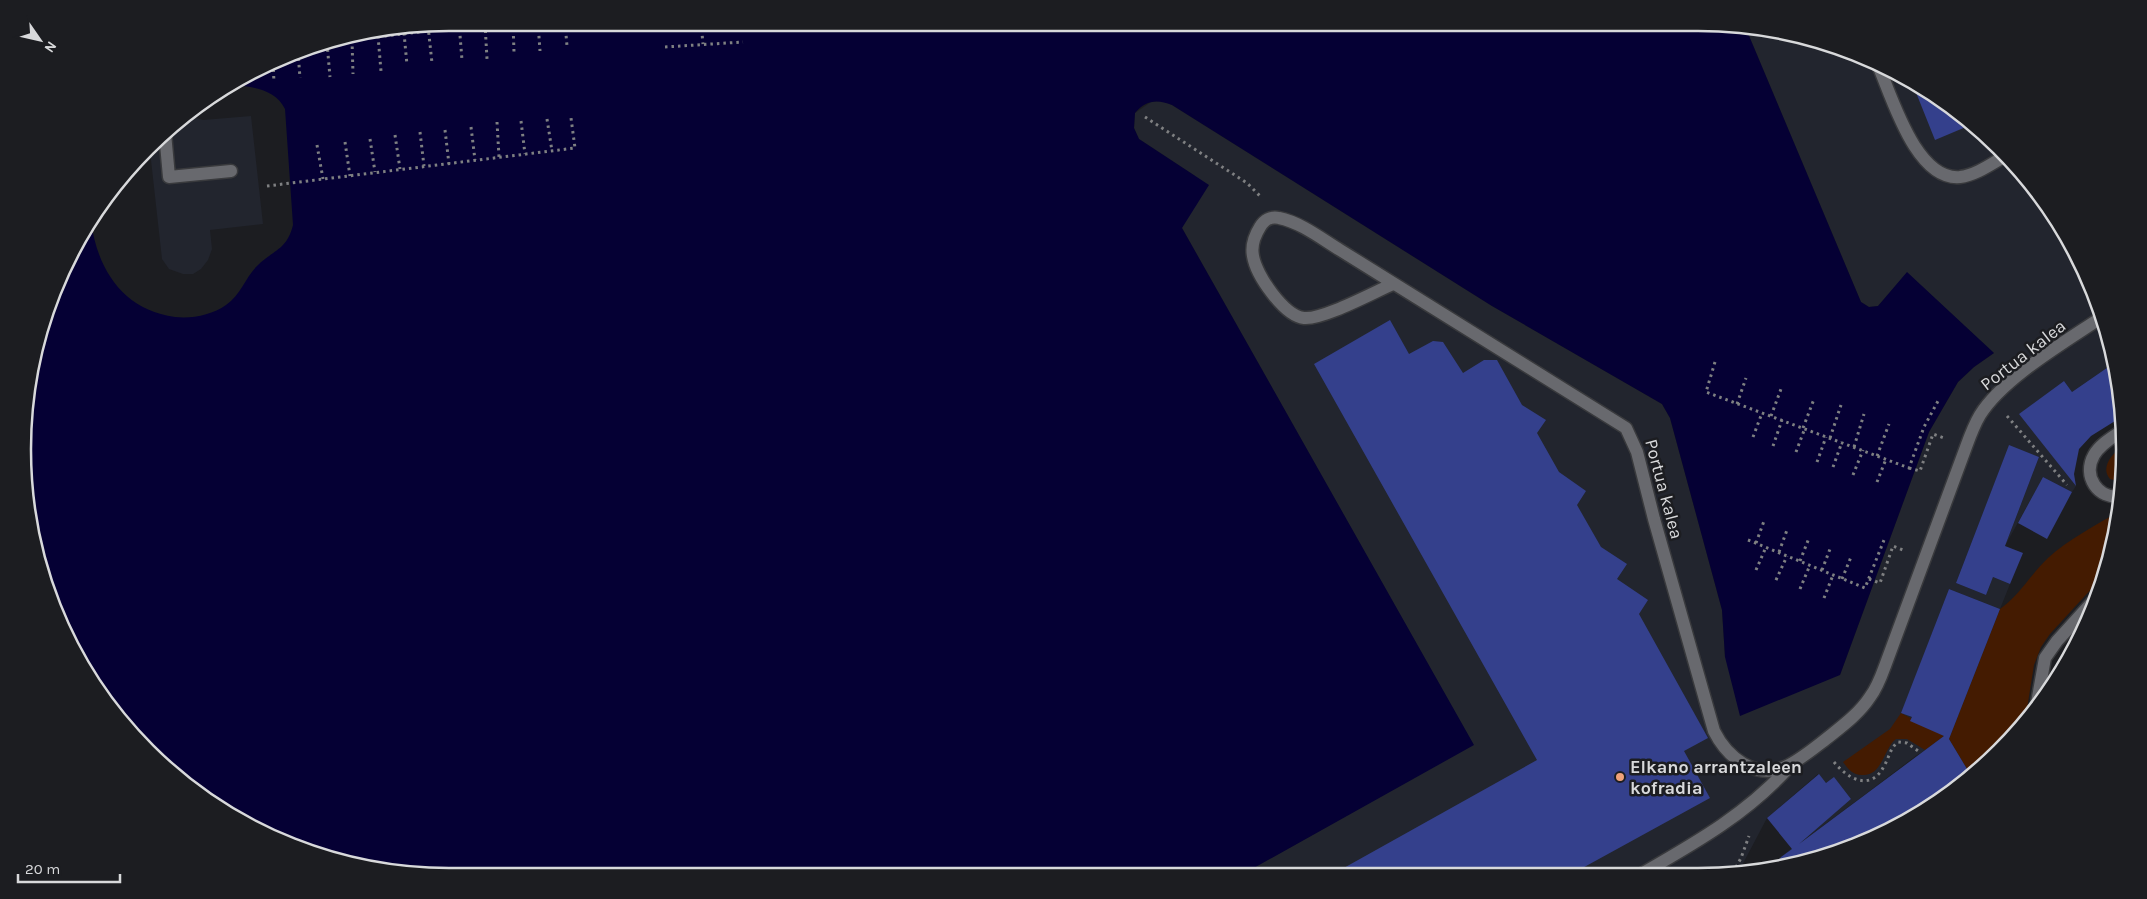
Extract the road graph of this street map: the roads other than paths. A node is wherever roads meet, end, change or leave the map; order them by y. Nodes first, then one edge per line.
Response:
1 (1882, 74) edge
2 (166, 143) edge
3 (1998, 159) edge
4 (231, 171) dead end
5 (1393, 284) junction
6 (2096, 321) edge
7 (2115, 435) edge
8 (2113, 496) edge
9 (2083, 612) edge
10 (2040, 690) edge
11 (1793, 762) junction
12 (1651, 868) edge

1 - 3 street
2 - 4 street
5 - 5 street, Portua kalea
5 - 11 street, Portua kalea
6 - 11 street, Portua kalea
7 - 8 street
9 - 10 street
11 - 12 street, Portua kalea

